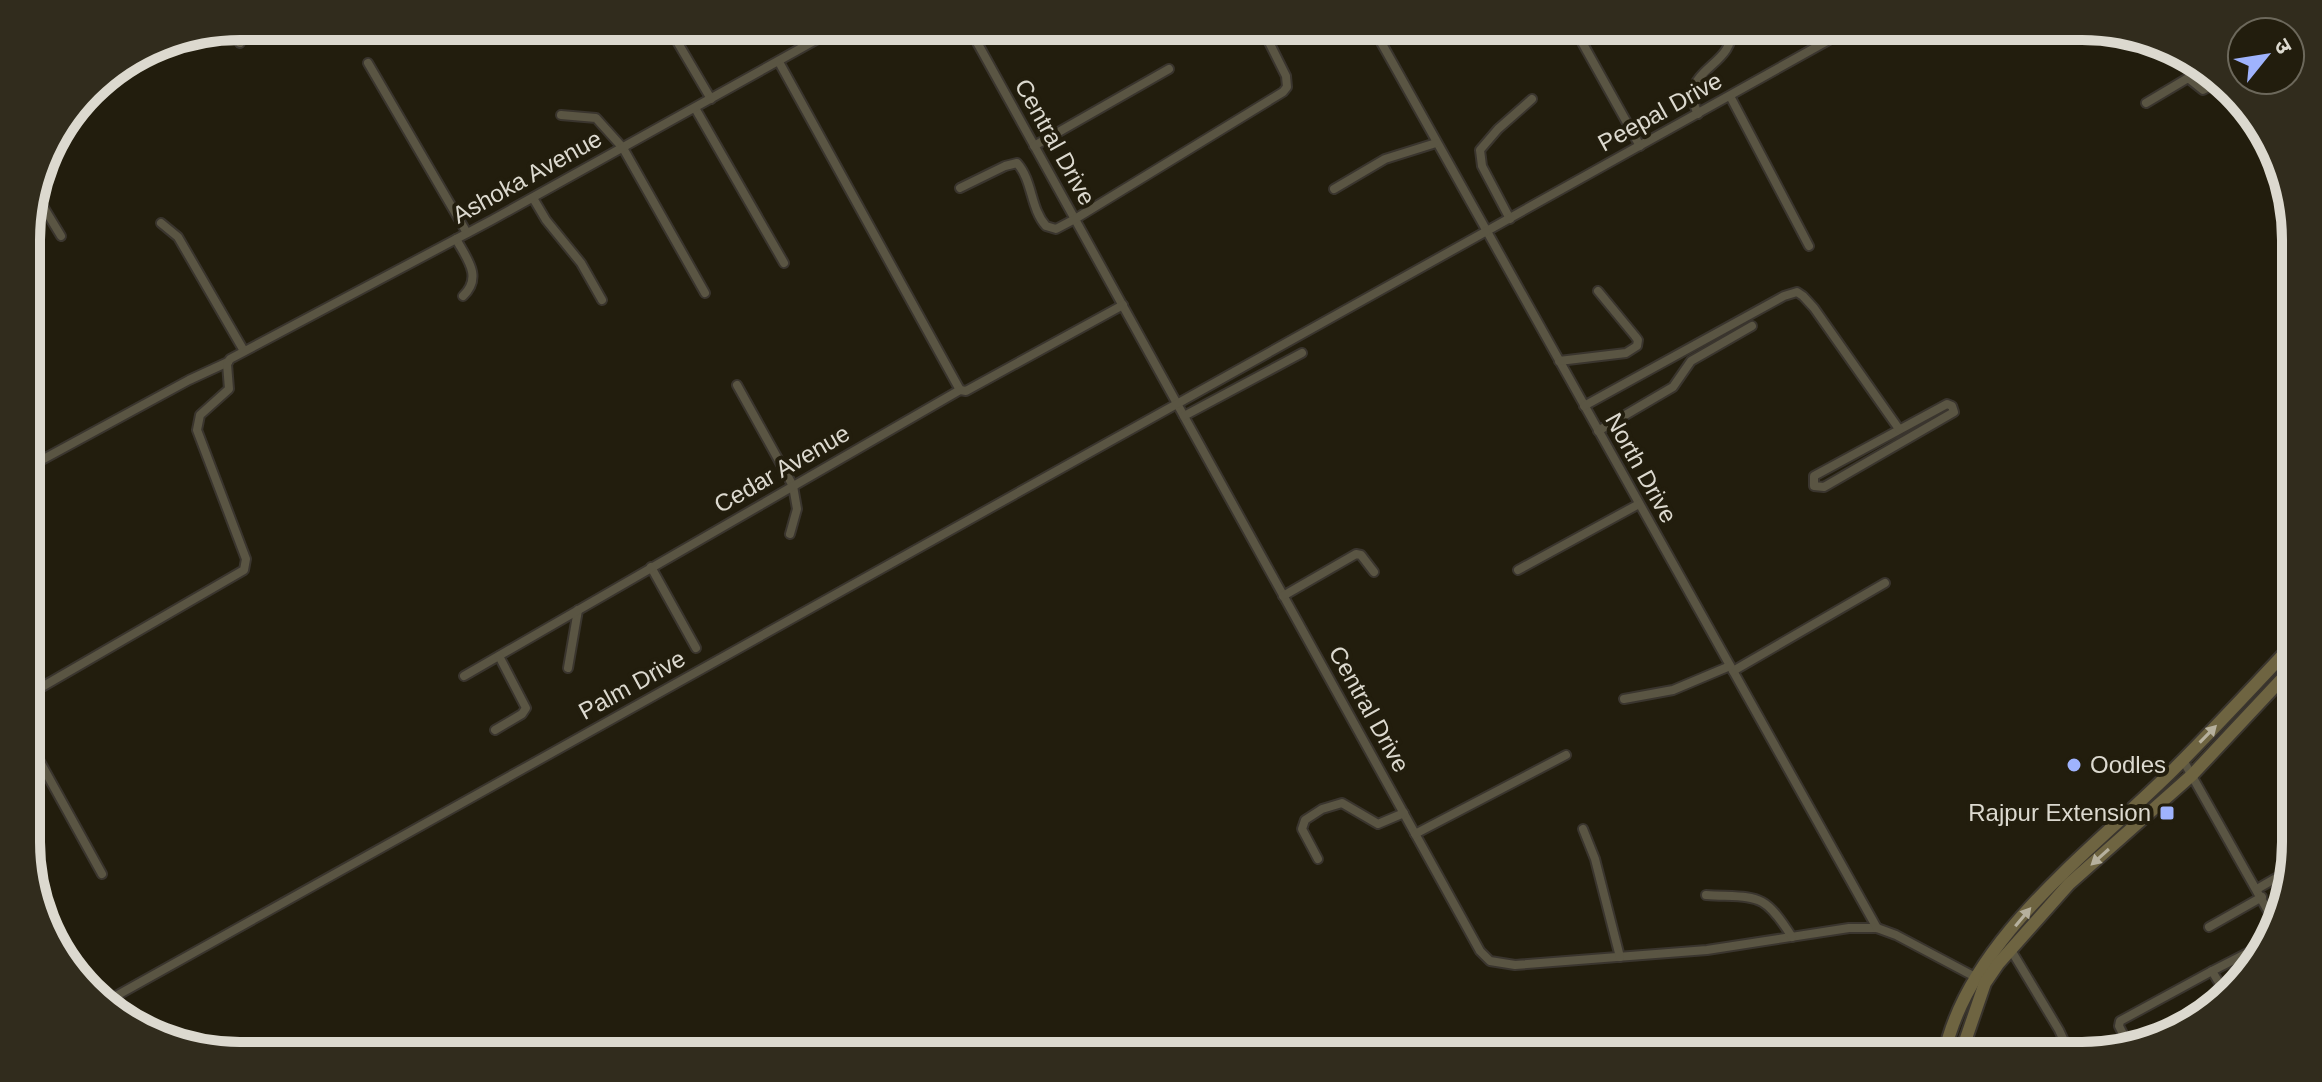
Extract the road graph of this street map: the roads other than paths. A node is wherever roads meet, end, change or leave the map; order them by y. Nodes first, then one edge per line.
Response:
1 (241, 40) edge
2 (676, 40) edge
3 (817, 40) edge
4 (976, 40) edge
5 (1268, 40) edge
6 (1380, 40) edge
7 (1581, 40) edge
8 (1731, 40) edge
9 (1829, 40) edge
10 (240, 43) dead end
11 (779, 62) junction
12 (368, 63) dead end
13 (1169, 69) dead end
14 (2210, 87) edge
15 (1730, 96) junction
16 (711, 99) junction
17 (1532, 99) dead end
18 (2146, 103) dead end
19 (695, 108) junction
20 (1698, 114) junction
21 (561, 115) dead end
22 (1436, 143) junction
23 (1034, 146) junction
24 (1640, 146) junction
25 (623, 148) junction
26 (960, 188) dead end
27 (1334, 189) dead end
28 (533, 198) junction
29 (43, 207) edge
30 (1075, 219) junction
31 (1510, 219) junction
32 (161, 223) dead end
33 (467, 233) junction
34 (1486, 233) junction
35 (61, 236) dead end
36 (456, 239) junction
37 (1809, 246) dead end
38 (784, 263) dead end
39 (1598, 291) dead end
40 (705, 293) dead end
41 (463, 296) dead end
42 (602, 300) dead end
43 (1123, 305) junction
44 (1752, 326) dead end
45 (244, 351) junction
46 (1302, 353) dead end
47 (229, 360) junction
48 (1559, 361) junction
49 (737, 385) dead end
50 (960, 390) junction
51 (1177, 403) junction
52 (1584, 406) junction
53 (1184, 416) junction
54 (1899, 429) junction
55 (1598, 431) junction
56 (40, 461) edge
57 (793, 486) junction
58 (1639, 504) junction
59 (790, 534) dead end
60 (651, 567) junction
61 (1518, 570) dead end
62 (1374, 572) dead end
63 (1885, 583) dead end
64 (1283, 596) junction
65 (578, 610) junction
66 (696, 648) dead end
67 (499, 656) junction
68 (2282, 656) edge
69 (568, 668) dead end
70 (1731, 668) junction
71 (464, 676) dead end
72 (2282, 679) edge
73 (40, 688) edge
74 (1624, 699) dead end
75 (495, 730) dead end
76 (1566, 755) dead end
77 (2183, 760) junction
78 (40, 762) edge
79 (2192, 775) junction
80 (1404, 813) junction
81 (1583, 829) dead end
82 (1415, 834) junction
83 (1318, 859) dead end
84 (102, 874) dead end
85 (2278, 879) edge
86 (2259, 893) junction
87 (1706, 895) dead end
88 (2269, 912) edge
89 (2209, 927) dead end
90 (1877, 928) junction
91 (1792, 937) junction
92 (2011, 950) junction
93 (2248, 952) edge
94 (1620, 957) junction
95 (2212, 971) junction
96 (1980, 980) junction
97 (2221, 985) edge
98 (114, 997) edge
99 (2125, 1037) edge
100 (1948, 1042) edge
101 (1964, 1042) edge
102 (2064, 1042) edge

1 - 10 street
2 - 16 street
3 - 11 street, Ashoka Avenue
4 - 23 street, Central Drive
5 - 30 street
6 - 22 street, North Drive
7 - 24 street
8 - 20 street
9 - 15 street, Peepal Drive
11 - 16 street, Ashoka Avenue
11 - 50 street
12 - 33 street
13 - 23 street
14 - 18 street
15 - 20 street, Peepal Drive
15 - 37 street
16 - 19 street, Ashoka Avenue
17 - 31 street
19 - 25 street, Ashoka Avenue
19 - 38 street
20 - 24 street, Peepal Drive
21 - 25 street
22 - 27 street
22 - 34 street, North Drive
23 - 30 street, Central Drive
24 - 31 street, Peepal Drive
25 - 28 street, Ashoka Avenue
25 - 40 street
26 - 30 street
28 - 33 street, Ashoka Avenue
28 - 42 street
29 - 35 street
30 - 43 street, Central Drive
31 - 34 street, Peepal Drive
32 - 45 street
33 - 36 street, Ashoka Avenue
34 - 48 street, North Drive
34 - 51 street, Palm Drive
36 - 41 street
36 - 45 street, Ashoka Avenue
39 - 48 street
43 - 50 street, Cedar Avenue
43 - 51 street, Central Drive
44 - 55 street
45 - 47 street, Ashoka Avenue
46 - 53 street
47 - 56 street, Ashoka Avenue
47 - 73 street
48 - 52 street, North Drive
49 - 57 street
50 - 57 street, Cedar Avenue
51 - 53 street, Central Drive
51 - 98 street, Palm Drive
52 - 54 street
52 - 55 street, North Drive
53 - 64 street, Central Drive
54 - 54 street
55 - 58 street, North Drive
57 - 59 street
57 - 60 street, Cedar Avenue
58 - 61 street
58 - 70 street, North Drive
60 - 65 street, Cedar Avenue
60 - 66 street
62 - 64 street
63 - 70 street
64 - 80 street, Central Drive
65 - 67 street, Cedar Avenue
65 - 69 street
67 - 71 street, Cedar Avenue
67 - 75 street
77 -> 68 main road
70 - 74 street
70 - 90 street, North Drive
72 - 79 main road
76 - 82 street
77 - 79 street
96 -> 77 main road
78 - 84 street
79 - 86 street
79 -> 92 main road
80 - 82 street, Central Drive
80 - 83 street
81 - 94 street
82 - 94 street, Central Drive
85 - 86 street
86 - 88 street
86 - 89 street
87 - 91 street
90 - 91 street, Central Drive
90 - 96 street, Central Drive
91 - 94 street, Central Drive
92 - 96 main road
92 - 102 street
93 - 95 street
95 - 97 street
95 - 99 street
96 - 100 main road
96 - 101 main road

